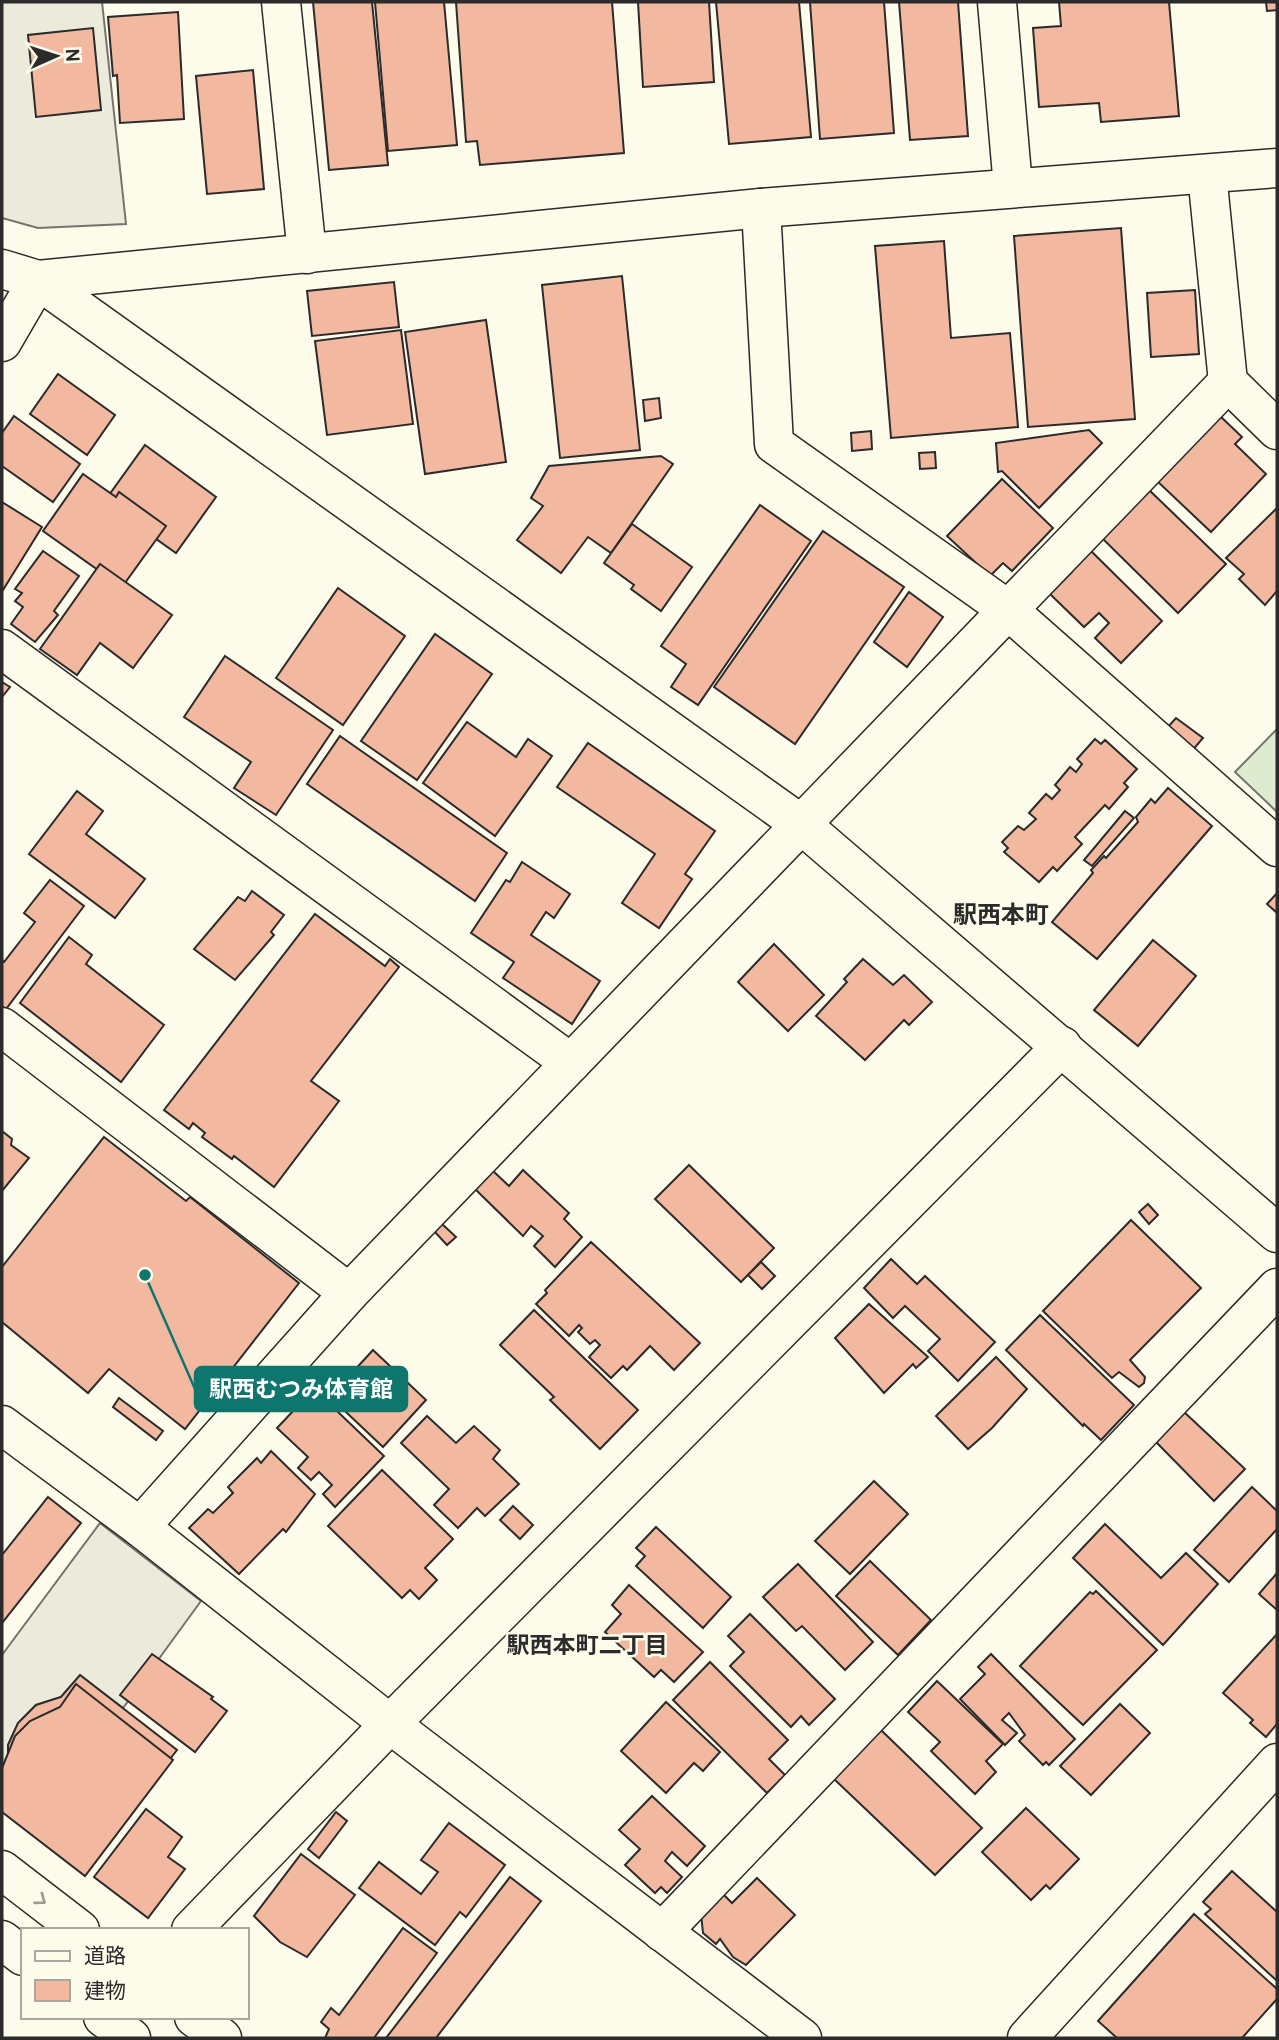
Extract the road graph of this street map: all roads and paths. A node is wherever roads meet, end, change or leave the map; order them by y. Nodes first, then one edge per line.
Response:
1 (281, 2) edge
2 (997, 2) edge
3 (1277, 168) edge
4 (1207, 174) junction
5 (1013, 187) junction
6 (761, 208) junction
7 (307, 254) junction
8 (2, 270) edge
9 (38, 280) junction
10 (2, 342) edge
11 (1228, 382) junction
12 (1277, 430) edge
13 (1007, 609) junction
14 (2, 649) edge
15 (802, 825) junction
16 (1277, 847) edge
17 (2, 1027) edge
18 (1062, 1046) junction
19 (571, 1063) junction
20 (1277, 1233) edge
21 (1277, 1289) edge
22 (349, 1293) junction
23 (2, 1425) edge
24 (140, 1527) junction
25 (390, 1724) junction
26 (1277, 1762) edge
27 (2, 1870) edge
28 (77, 1928) edge
29 (193, 1928) edge
30 (662, 1932) junction
31 (2, 1940) edge
32 (21, 1954) edge
33 (197, 2019) edge
34 (222, 2038) edge
35 (802, 2038) edge
36 (1027, 2038) edge

1 - 7 street
2 - 5 street
3 - 4 street
4 - 5 street
4 - 11 street
5 - 6 street
6 - 7 street
6 - 13 street
7 - 9 street
8 - 9 street
9 - 10 street
9 - 15 street
11 - 12 street
11 - 13 street
13 - 15 street
13 - 16 street
14 - 19 street
15 - 18 street
15 - 19 street
17 - 22 street
18 - 20 street
18 - 25 street
19 - 22 street
21 - 30 street
22 - 24 street
23 - 24 street
24 - 25 street
25 - 29 street
25 - 30 street
26 - 36 street
27 -> 28 street
30 - 35 street
31 - 32 street
33 - 34 street

